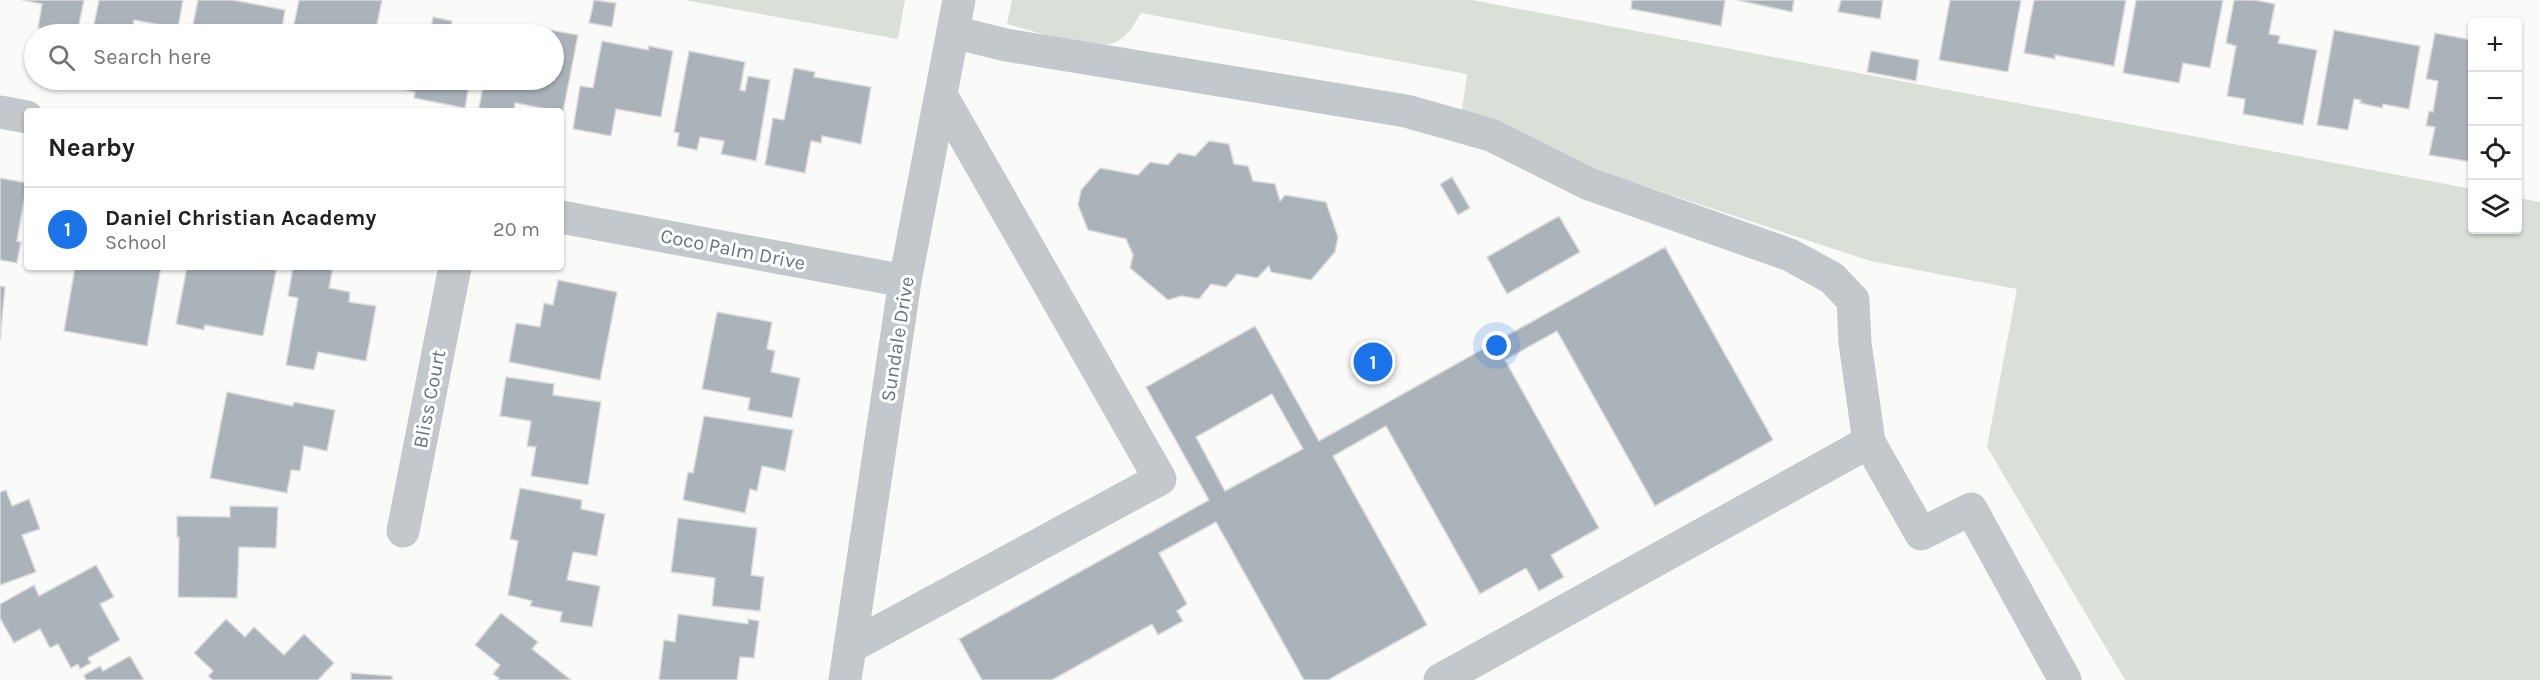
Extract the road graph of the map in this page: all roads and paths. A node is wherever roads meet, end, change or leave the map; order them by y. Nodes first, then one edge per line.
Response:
1 (959, 0) edge
2 (953, 32) junction
3 (941, 94) junction
4 (0, 112) edge
5 (24, 116) edge
6 (564, 218) edge
7 (454, 270) edge
8 (905, 281) junction
9 (1869, 442) junction
10 (403, 531) dead end
11 (850, 646) junction
12 (845, 680) edge
13 (1440, 680) edge
14 (2065, 680) edge

1 - 2 street, Sundale Drive
2 - 3 street, Sundale Drive
2 - 9 street
3 - 8 street, Sundale Drive
3 - 11 street
4 - 5 street
6 - 8 street, Coco Palm Drive
7 - 10 street, Bliss Court
8 - 11 street, Sundale Drive
9 - 13 street
9 - 14 street
11 - 12 street, Sundale Drive

